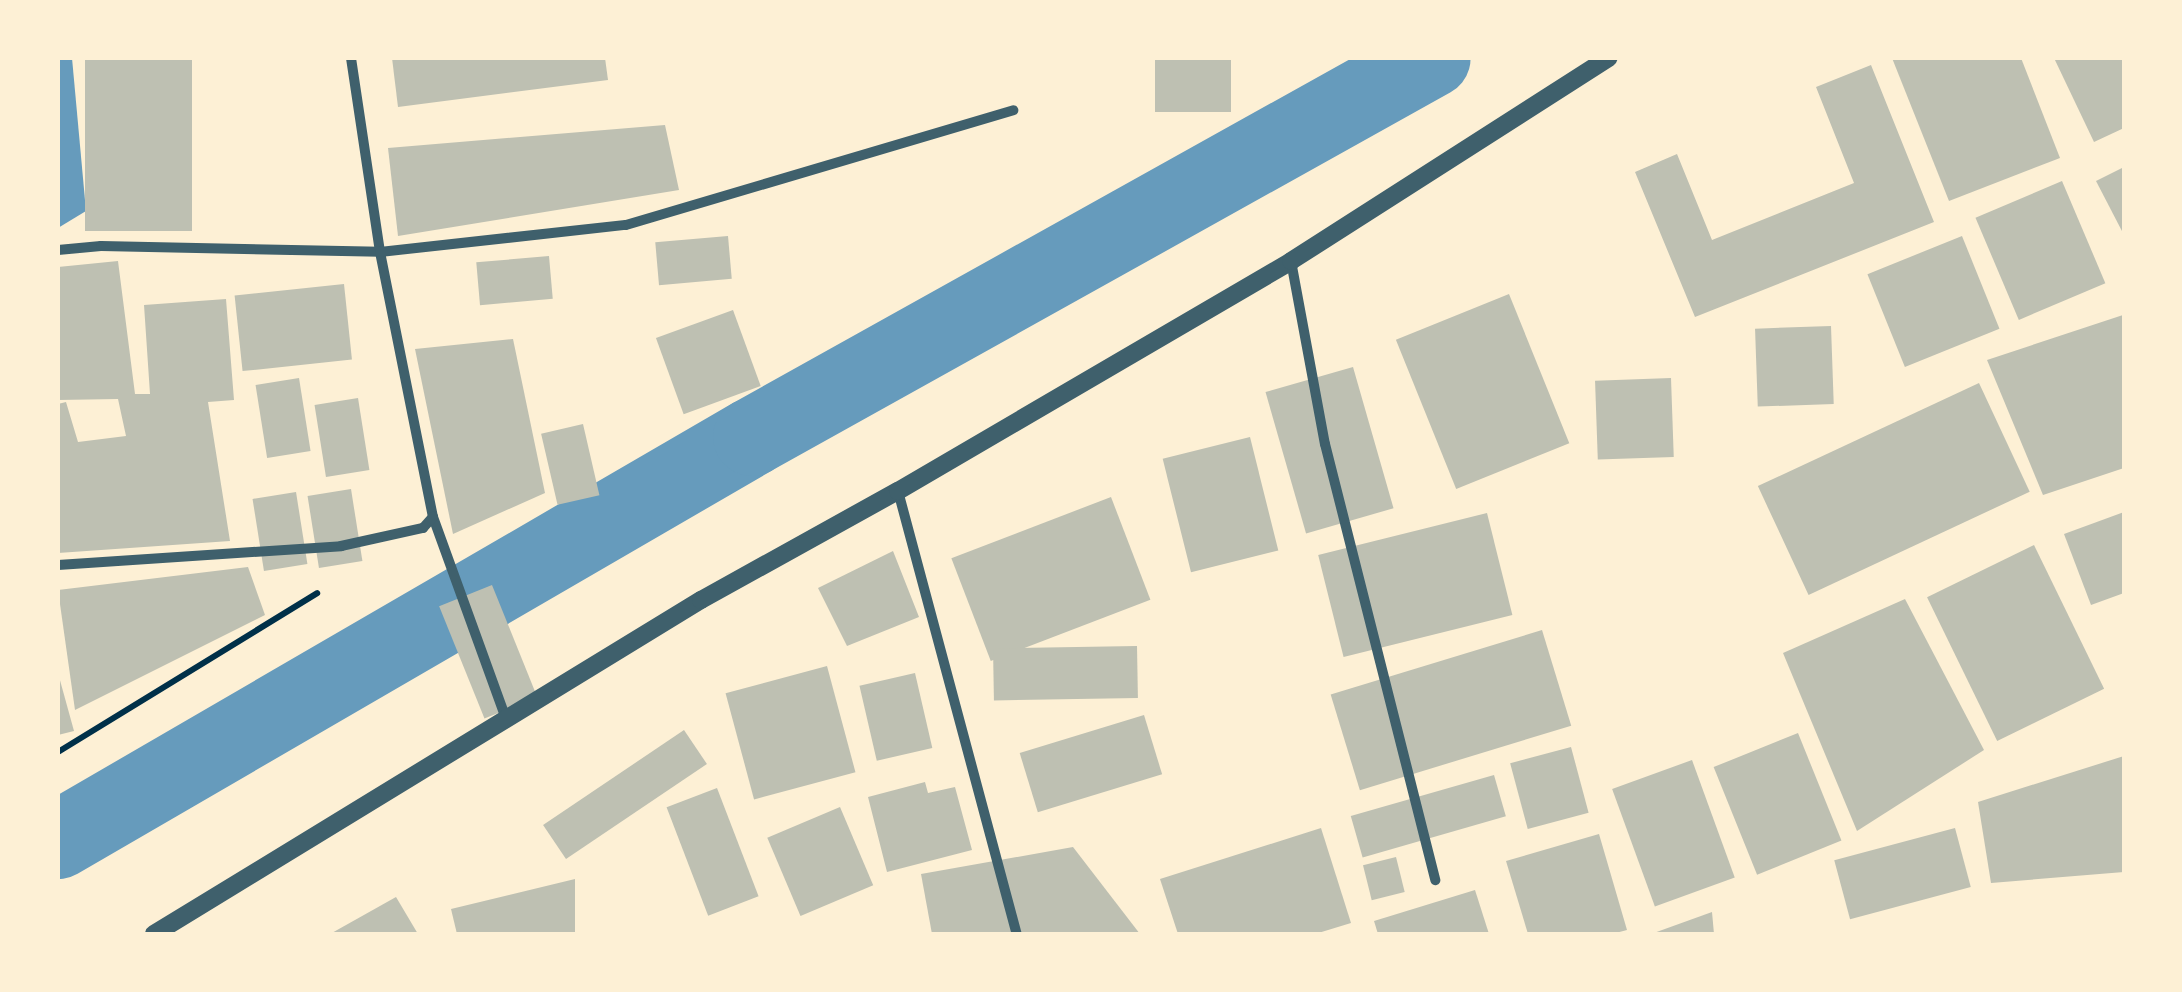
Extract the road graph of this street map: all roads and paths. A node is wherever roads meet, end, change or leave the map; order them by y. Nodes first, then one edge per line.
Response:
1 (351, 58) edge
2 (1608, 58) edge
3 (1014, 110) dead end
4 (58, 250) edge
5 (380, 252) junction
6 (1290, 261) junction
7 (898, 491) junction
8 (433, 517) junction
9 (58, 565) edge
10 (326, 588) dead end
11 (508, 721) junction
12 (58, 752) edge
13 (1435, 880) dead end
14 (154, 934) edge
15 (1017, 934) edge

1 - 5 street
2 - 6 street
3 - 5 street
4 - 5 street
5 - 8 street
6 - 7 street
6 - 13 street
7 - 11 street
7 - 15 street
8 - 9 street
8 - 11 street
10 - 12 path
11 - 14 street

